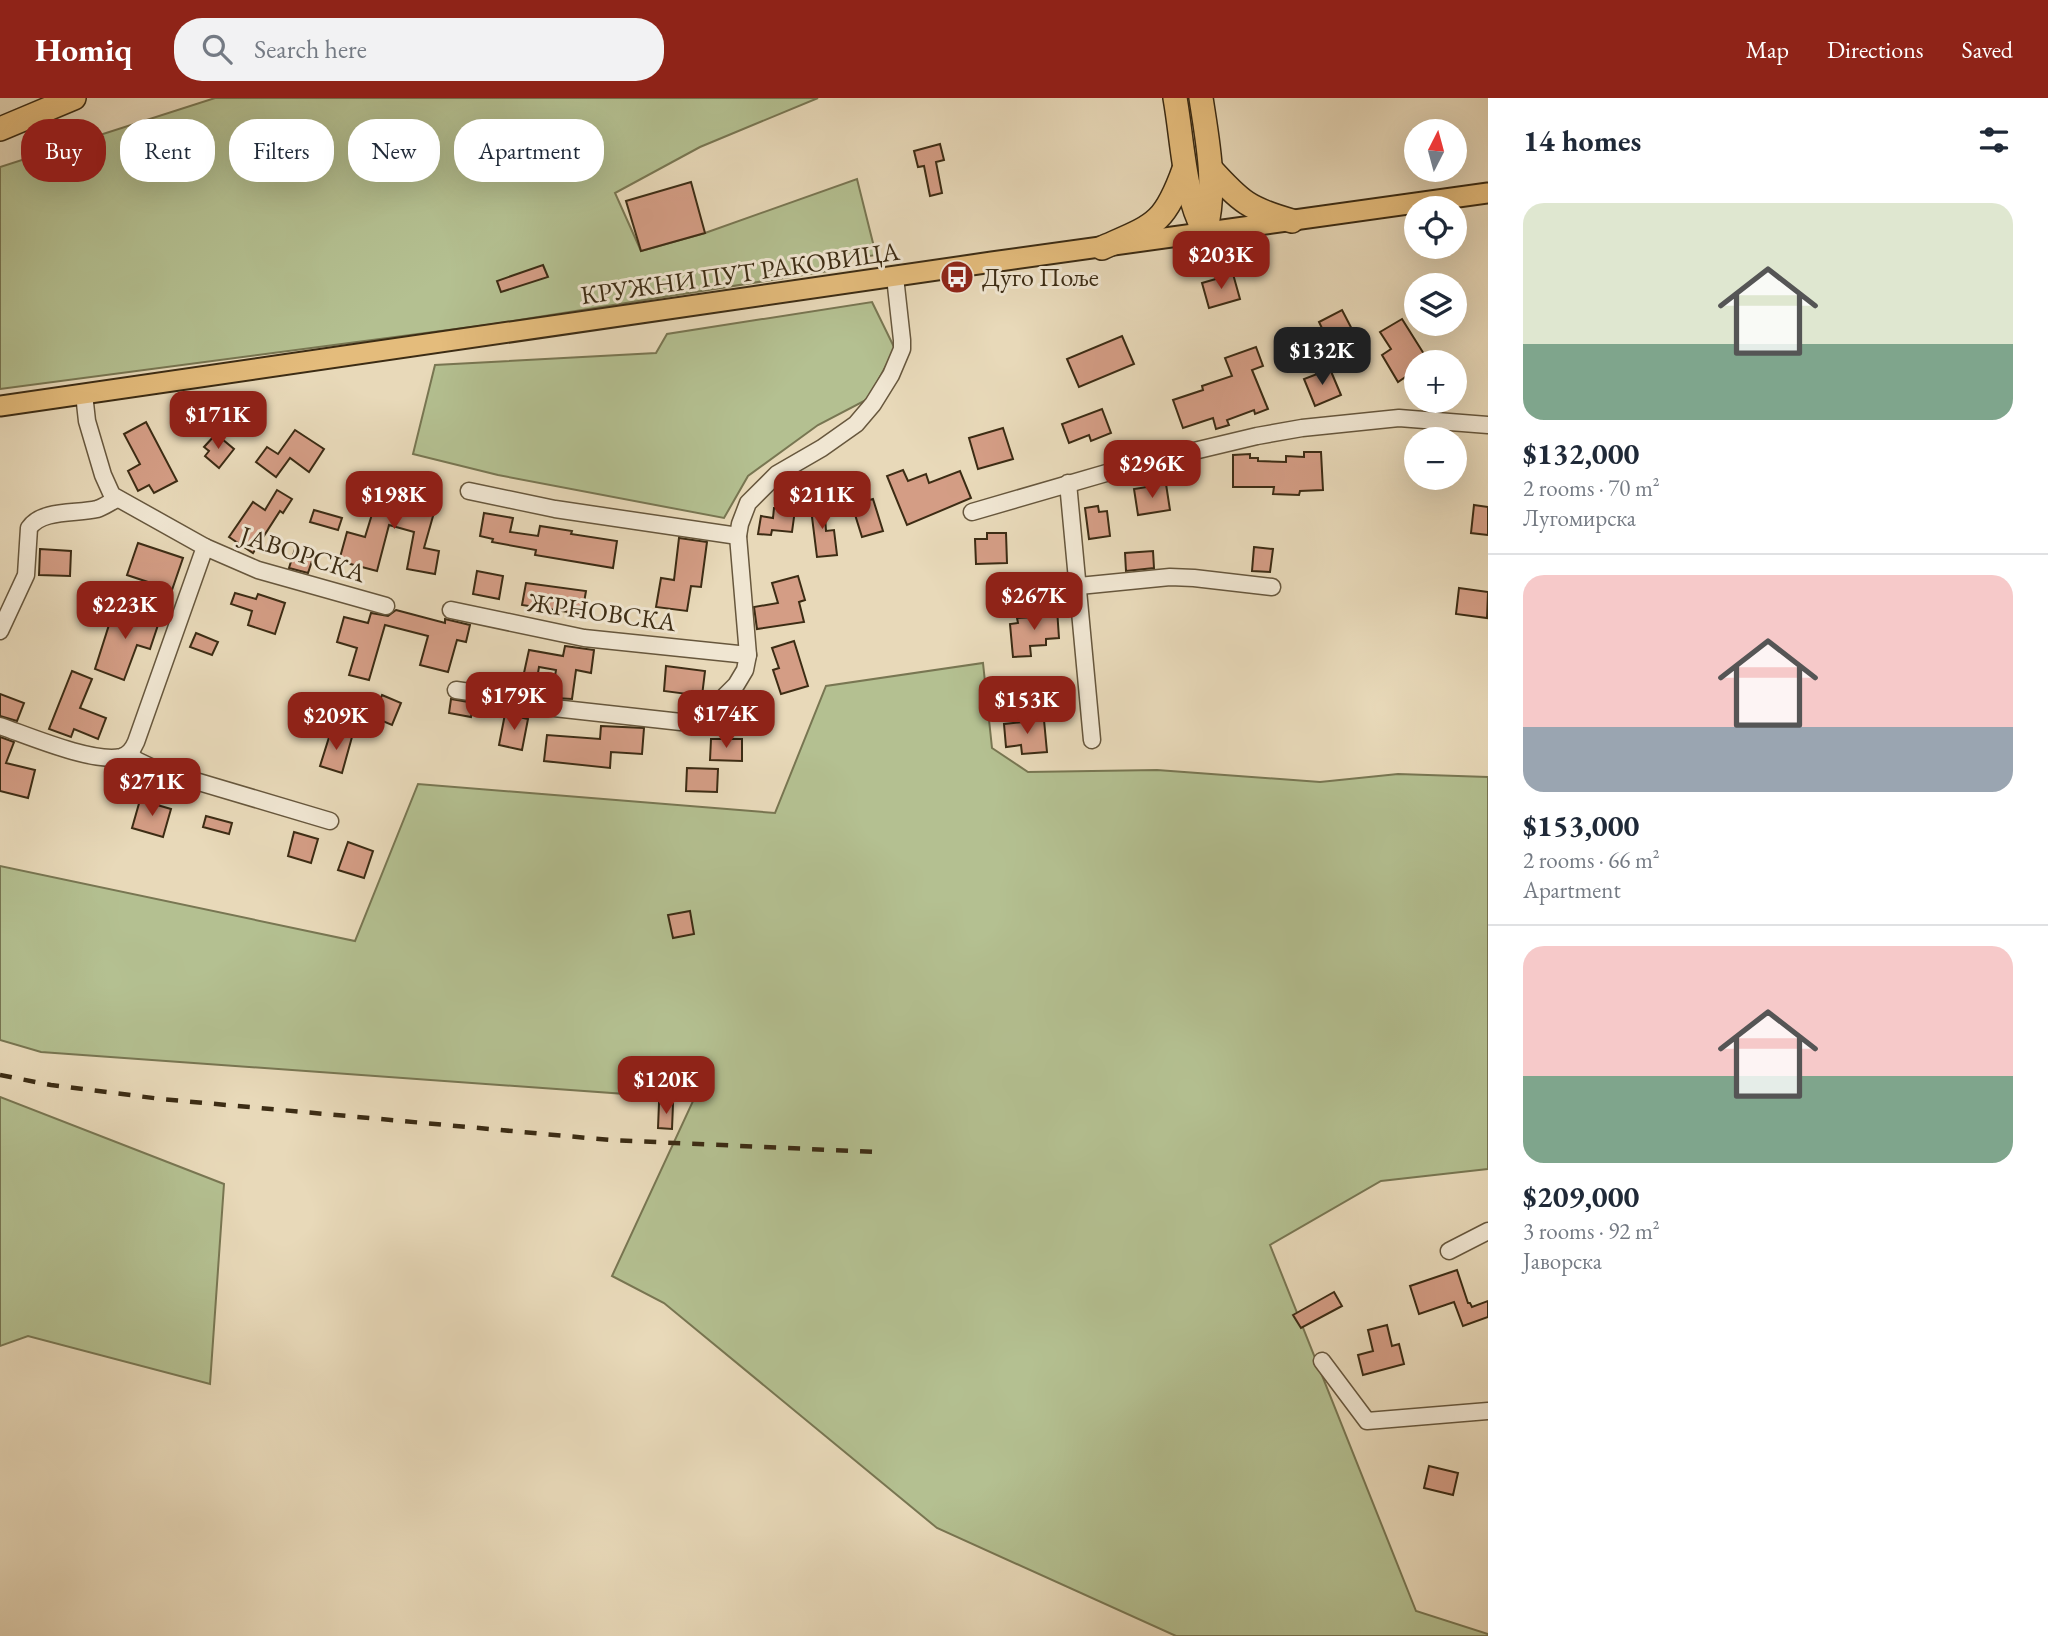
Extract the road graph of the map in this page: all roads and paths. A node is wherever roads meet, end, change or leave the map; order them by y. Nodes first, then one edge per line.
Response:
1 (74, 98) edge
2 (1175, 98) edge
3 (1201, 98) edge
4 (0, 129) edge
5 (1184, 169) junction
6 (1212, 169) junction
7 (1488, 193) edge
8 (1292, 221) junction
9 (1205, 233) junction
10 (1101, 248) junction
11 (895, 277) junction
12 (84, 394) junction
13 (0, 406) edge
14 (1488, 425) edge
15 (1068, 483) junction
16 (469, 491) dead end
17 (117, 499) junction
18 (972, 512) dead end
19 (738, 536) junction
20 (205, 547) junction
21 (1079, 586) junction
22 (1272, 587) dead end
23 (386, 606) dead end
24 (451, 610) dead end
25 (0, 631) edge
26 (748, 655) junction
27 (456, 690) dead end
28 (0, 726) edge
29 (1092, 740) dead end
30 (129, 753) junction
31 (330, 821) dead end
32 (1488, 1231) edge
33 (1449, 1251) dead end
34 (1322, 1361) dead end
35 (1488, 1411) edge

1 - 4 highway
2 - 5 highway
3 - 6 highway
5 - 9 highway
5 - 10 highway
6 - 8 highway
6 - 9 highway
7 - 8 main road, КРУЖНИ ПУТ РАКОВИЦА
8 - 9 main road, КРУЖНИ ПУТ РАКОВИЦА
9 - 10 main road, КРУЖНИ ПУТ РАКОВИЦА
10 - 11 main road, КРУЖНИ ПУТ РАКОВИЦА
11 - 12 main road, КРУЖНИ ПУТ РАКОВИЦА
11 - 19 street
12 - 13 main road, КРУЖНИ ПУТ РАКОВИЦА
12 - 17 street
14 - 15 street
15 - 18 street
15 - 21 street
16 - 19 street
17 - 20 street, ЈАВОРСКА
17 - 25 street
19 - 26 street
20 - 23 street, ЈАВОРСКА
20 - 30 street, ЈАВОРСКА
21 - 22 street
21 - 29 street
24 - 26 street, ЖРНОВСКА
26 - 27 street
28 - 30 street
30 - 31 street
32 - 33 street
34 - 35 street

